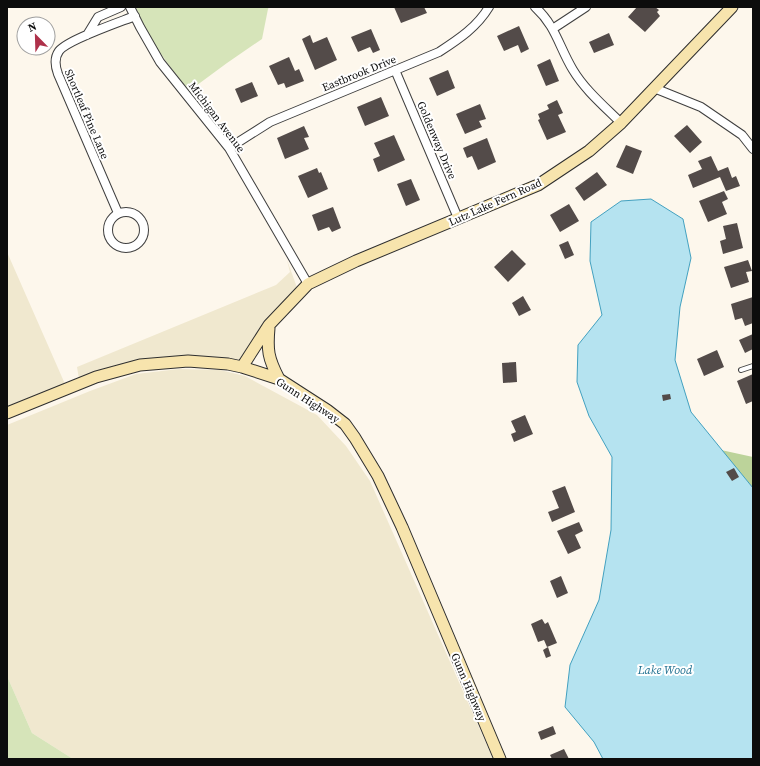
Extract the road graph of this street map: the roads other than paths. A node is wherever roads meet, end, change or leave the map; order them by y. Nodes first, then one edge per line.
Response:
1 (121, 7) edge
2 (130, 7) edge
3 (489, 7) edge
4 (535, 7) edge
5 (586, 7) edge
6 (732, 7) edge
7 (135, 16) junction
8 (554, 28) junction
9 (87, 35) junction
10 (395, 70) junction
11 (654, 88) junction
12 (621, 123) junction
13 (228, 148) junction
14 (753, 149) edge
15 (118, 214) junction
16 (458, 218) junction
17 (308, 284) junction
18 (270, 325) junction
19 (753, 366) edge
20 (242, 367) junction
21 (741, 370) dead end
22 (279, 378) junction
23 (7, 413) edge
24 (500, 759) edge

1 - 9 street
2 - 7 street, Michigan Avenue
3 - 10 street, Eastbrook Drive
4 - 8 street
5 - 8 street
6 - 11 main road, Lutz Lake Fern Road
7 - 9 street, Shortleaf Pine Lane
7 - 13 street, Michigan Avenue
8 - 12 street
9 - 15 street, Shortleaf Pine Lane
10 - 13 street, Eastbrook Drive
10 - 16 street, Goldenway Drive
11 - 12 main road, Lutz Lake Fern Road
11 - 14 street
12 - 16 main road, Lutz Lake Fern Road
13 - 17 street, Michigan Avenue
15 - 15 street
16 - 17 main road, Lutz Lake Fern Road
17 - 18 main road, Lutz Lake Fern Road
18 - 20 main road, Lutz Lake Fern Road
18 - 22 main road
19 - 21 lane
20 - 22 main road, Gunn Highway
20 - 23 main road, Gunn Highway
22 - 24 main road, Gunn Highway

